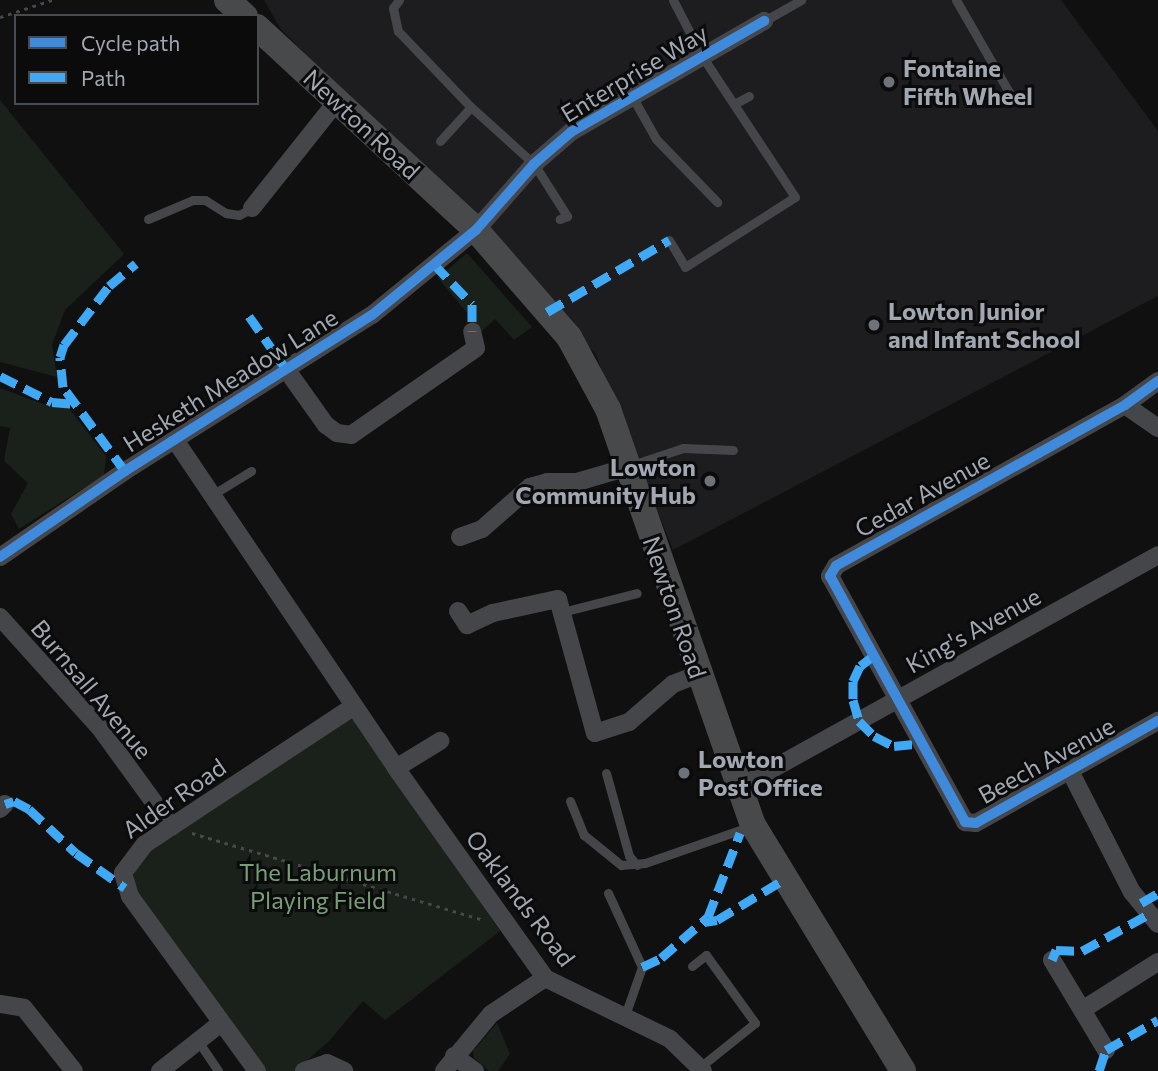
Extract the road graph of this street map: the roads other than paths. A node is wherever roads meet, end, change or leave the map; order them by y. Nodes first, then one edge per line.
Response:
1 (227, 0) edge
2 (399, 0) edge
3 (673, 0) edge
4 (801, 0) edge
5 (956, 0) edge
6 (243, 14) edge
7 (764, 21) joint
8 (259, 29) edge
9 (702, 57) junction
10 (1010, 94) dead end
11 (748, 96) dead end
12 (633, 97) junction
13 (337, 101) junction
14 (734, 104) junction
15 (471, 107) junction
16 (440, 141) dead end
17 (534, 164) junction
18 (717, 202) dead end
19 (253, 208) joint
20 (148, 219) dead end
21 (560, 219) dead end
22 (476, 230) junction
23 (669, 240) dead end
24 (477, 344) dead end
25 (286, 369) junction
26 (1156, 387) edge
27 (1125, 405) junction
28 (1158, 428) edge
29 (175, 440) junction
30 (733, 450) dead end
31 (628, 467) junction
32 (251, 471) dead end
33 (212, 495) junction
34 (460, 537) dead end
35 (1158, 555) edge
36 (0, 557) edge
37 (637, 593) dead end
38 (458, 611) dead end
39 (562, 612) junction
40 (0, 617) edge
41 (697, 675) junction
42 (897, 700) junction
43 (355, 706) junction
44 (1158, 721) edge
45 (440, 741) dead end
46 (396, 768) junction
47 (1070, 771) junction
48 (606, 773) dead end
49 (738, 788) junction
50 (570, 801) dead end
51 (753, 825) junction
52 (172, 827) junction
53 (637, 865) junction
54 (608, 894) dead end
55 (1158, 924) edge
56 (1052, 960) dead end
57 (1158, 962) edge
58 (692, 966) dead end
59 (545, 978) junction
60 (0, 1004) edge
61 (1082, 1010) junction
62 (624, 1018) junction
63 (221, 1023) junction
64 (198, 1041) junction
65 (1106, 1050) dead end
66 (449, 1064) edge
67 (702, 1069) edge
68 (896, 1069) edge
69 (74, 1071) edge
70 (160, 1071) edge
71 (218, 1071) edge
72 (257, 1071) edge
73 (304, 1071) edge
74 (344, 1071) edge
75 (475, 1071) edge

1 - 6 main road
2 - 15 lane
3 - 9 lane
4 - 7 lane
5 - 10 lane
7 - 9 street, Enterprise Way
8 - 13 main road, Newton Road
9 - 12 street, Enterprise Way
9 - 14 lane
11 - 14 lane
12 - 17 street, Enterprise Way
12 - 18 lane
13 - 19 street
13 - 22 main road, Newton Road
14 - 23 lane
15 - 16 lane
15 - 17 lane
17 - 21 lane
17 - 22 street, Enterprise Way
19 - 20 lane
22 - 25 street, Hesketh Meadow Lane
22 - 31 main road, Newton Road
24 - 25 street
25 - 29 street, Hesketh Meadow Lane
26 - 27 street, Cedar Avenue
27 - 28 street
27 - 42 street, Cedar Avenue
29 - 33 street, Oaklands Road
29 - 36 street, Hesketh Meadow Lane
30 - 31 lane
31 - 34 street
31 - 41 main road, Newton Road
32 - 33 lane
33 - 43 street, Oaklands Road
35 - 42 street, King's Avenue
37 - 39 lane
38 - 39 street
39 - 41 street
40 - 52 street, Burnsall Avenue
41 - 49 main road, Newton Road
42 - 47 street, Beech Avenue
42 - 49 street, King's Avenue
43 - 46 street, Oaklands Road
43 - 52 street, Alder Road
44 - 47 street, Beech Avenue
45 - 46 street
46 - 59 street, Oaklands Road
47 - 55 street
48 - 53 lane
49 - 51 main road, Newton Road
50 - 53 lane
51 - 53 lane
51 - 68 main road, Newton Road
52 - 63 street, Alder Road
54 - 62 lane
56 - 61 street
57 - 61 street
58 - 67 lane
59 - 62 street, Oaklands Road
59 - 66 street
60 - 69 street
61 - 65 street
62 - 67 street, Oaklands Road
63 - 64 street
63 - 72 street, Alder Road
64 - 70 street
64 - 71 lane
66 - 75 street
73 - 74 street

